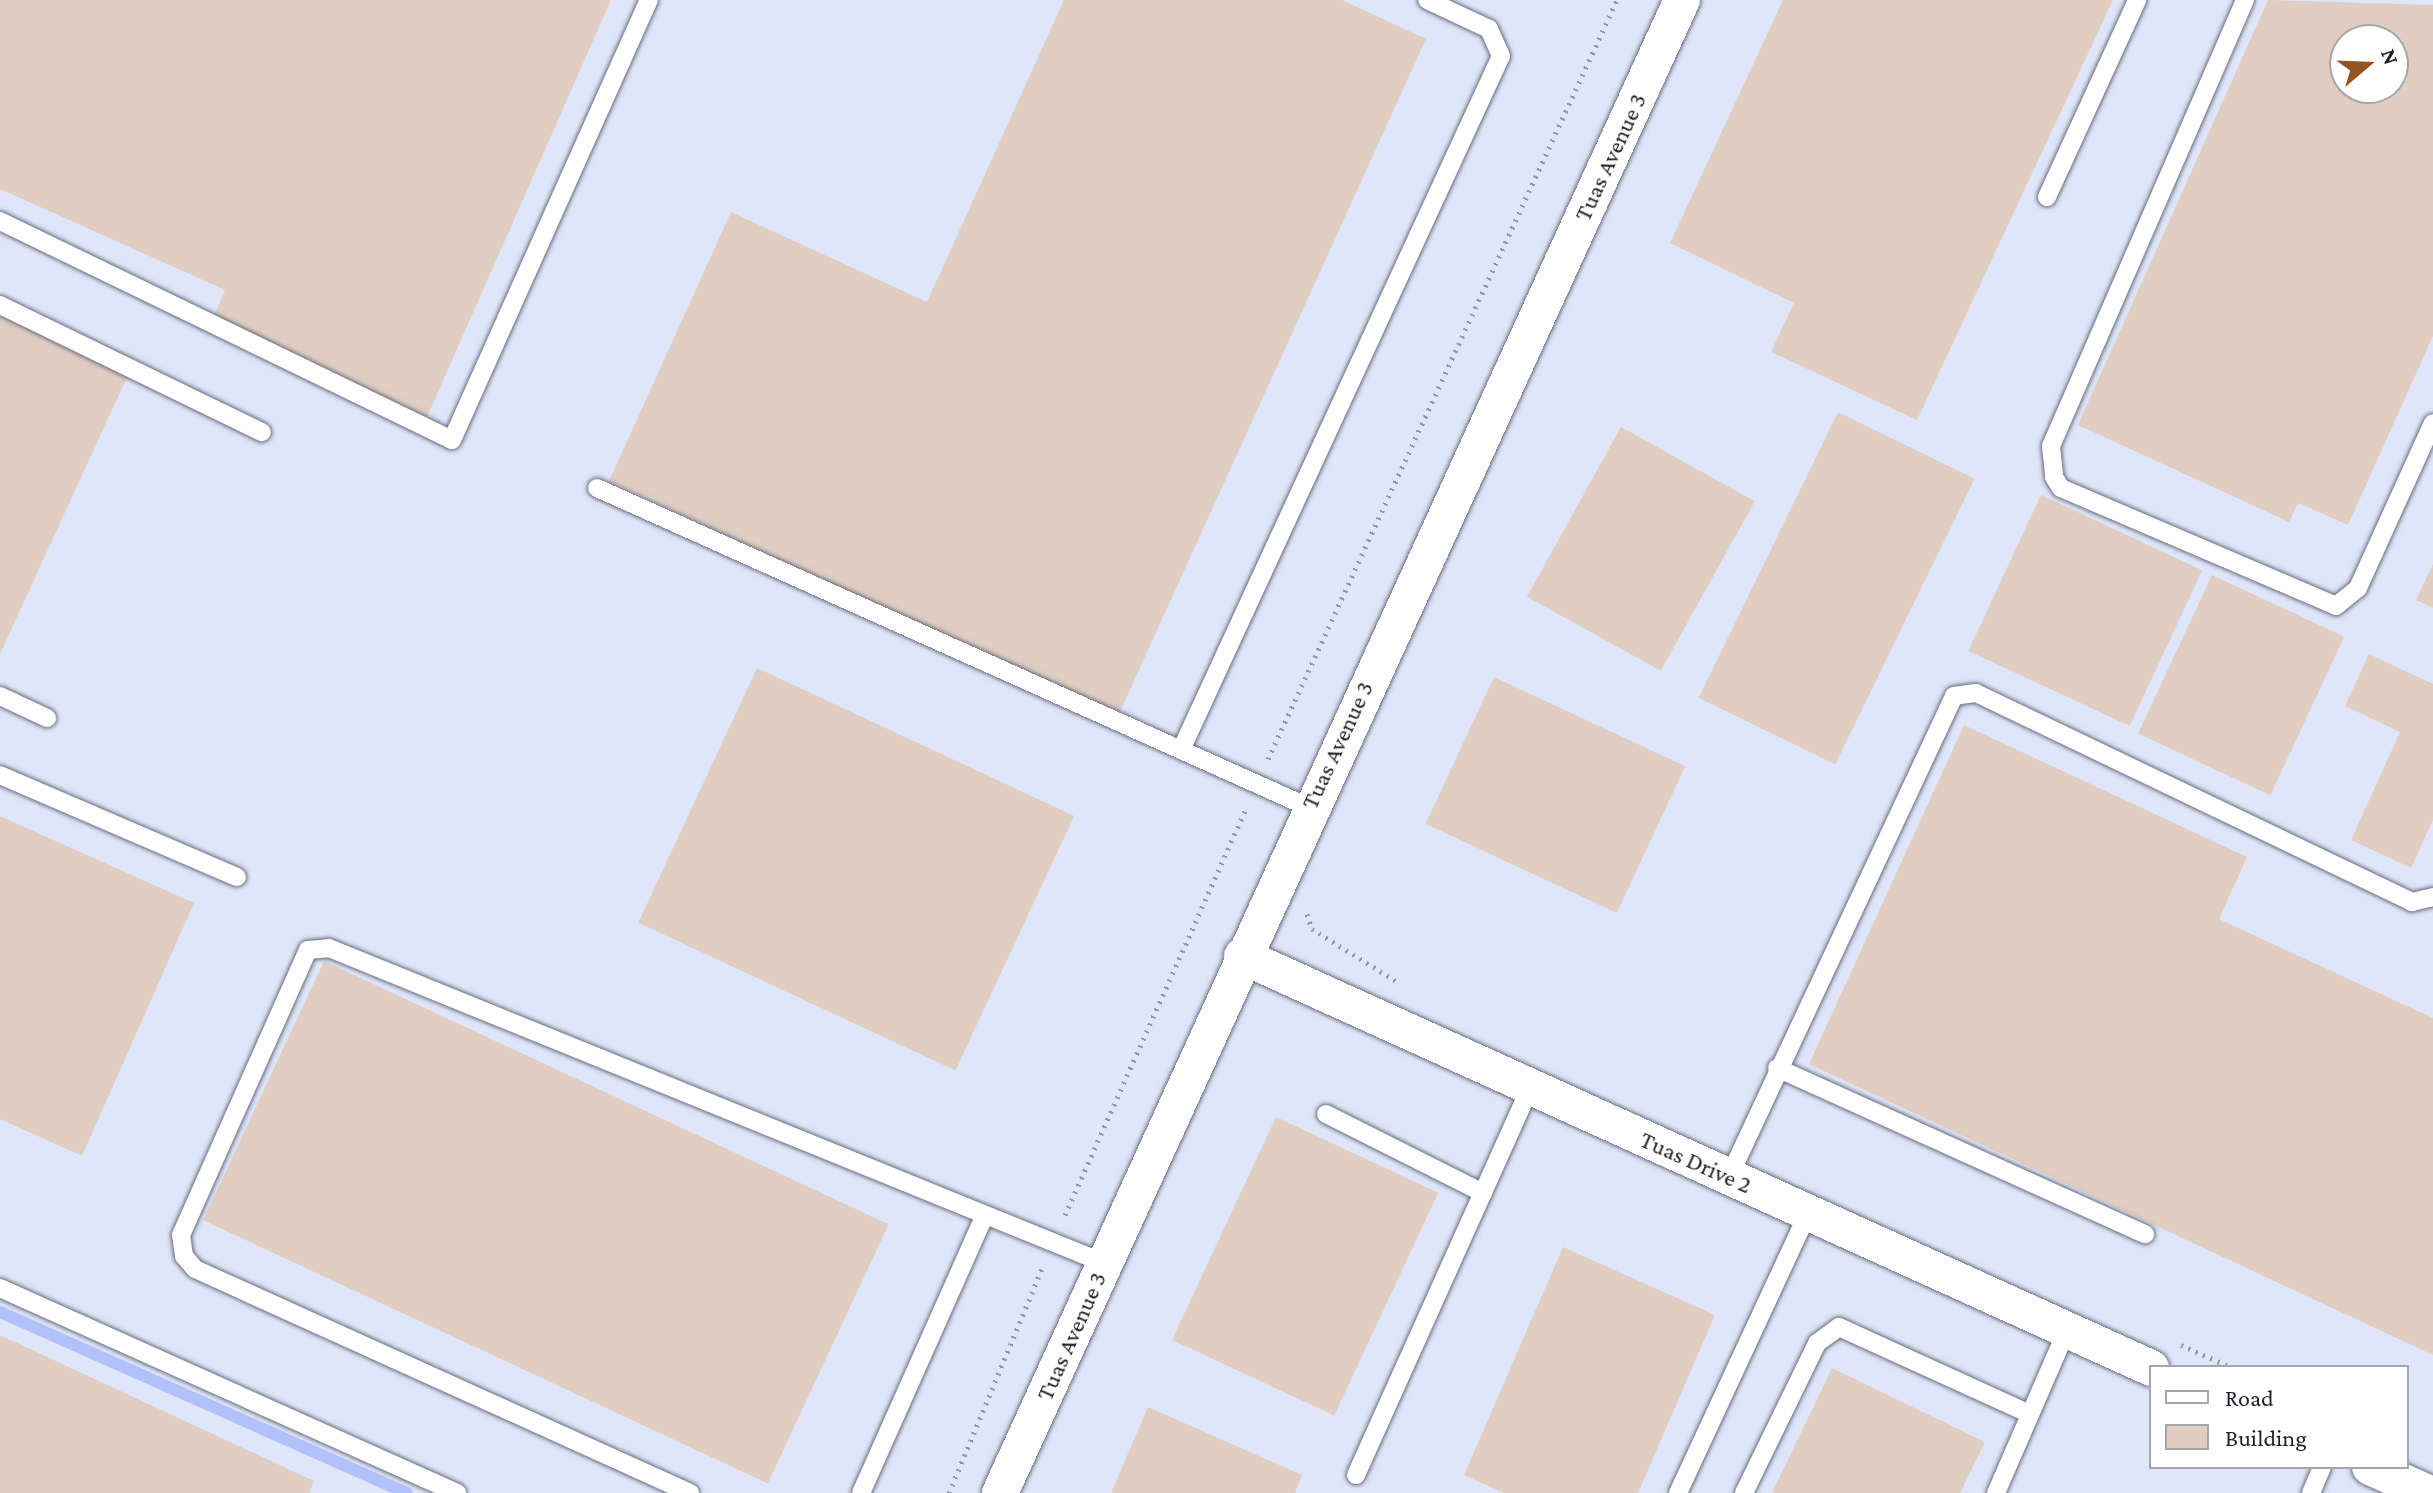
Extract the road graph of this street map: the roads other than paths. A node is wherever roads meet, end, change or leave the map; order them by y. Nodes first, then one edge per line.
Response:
1 (649, 0) edge
2 (1427, 0) edge
3 (1682, 0) edge
4 (2137, 0) edge
5 (2245, 0) edge
6 (2047, 197) dead end
7 (0, 221) edge
8 (0, 305) edge
9 (2433, 423) edge
10 (262, 432) dead end
11 (597, 488) dead end
12 (0, 696) edge
13 (47, 718) dead end
14 (1181, 750) junction
15 (0, 775) edge
16 (1308, 807) junction
17 (237, 877) dead end
18 (2433, 897) edge
19 (1242, 956) junction
20 (1777, 1068) junction
21 (1530, 1087) junction
22 (1326, 1114) dead end
23 (1729, 1177) junction
24 (1483, 1193) junction
25 (1808, 1213) junction
26 (985, 1215) junction
27 (2145, 1234) dead end
28 (1104, 1263) junction
29 (0, 1288) edge
30 (2067, 1330) junction
31 (2149, 1367) edge
32 (2030, 1414) junction
33 (2321, 1469) edge
34 (2374, 1469) edge
35 (1356, 1475) dead end
36 (457, 1493) edge
37 (690, 1493) edge
38 (861, 1493) edge
39 (1000, 1493) edge
40 (1678, 1493) edge
41 (1744, 1493) edge
42 (1996, 1493) edge
43 (2311, 1493) edge
44 (2428, 1493) edge

1 - 7 lane
2 - 14 lane
3 - 16 street, Tuas Avenue 3
4 - 6 lane
5 - 9 lane
8 - 10 lane
11 - 14 lane
12 - 13 lane
14 - 16 lane
15 - 17 lane
16 - 19 street, Tuas Avenue 3
18 - 20 lane
19 - 21 street, Tuas Drive 2
19 - 28 street, Tuas Avenue 3
20 - 23 lane
20 - 27 lane
21 - 23 street, Tuas Drive 2
21 - 24 lane
22 - 24 lane
23 - 25 street, Tuas Drive 2
24 - 35 lane
25 - 30 street, Tuas Drive 2
25 - 40 lane
26 - 28 lane
26 - 37 lane
26 - 38 lane
28 - 39 street, Tuas Avenue 3
29 - 36 lane
30 - 31 street, Tuas Drive 2
30 - 32 lane
32 - 41 lane
32 - 42 lane
33 - 43 lane
34 - 44 street

